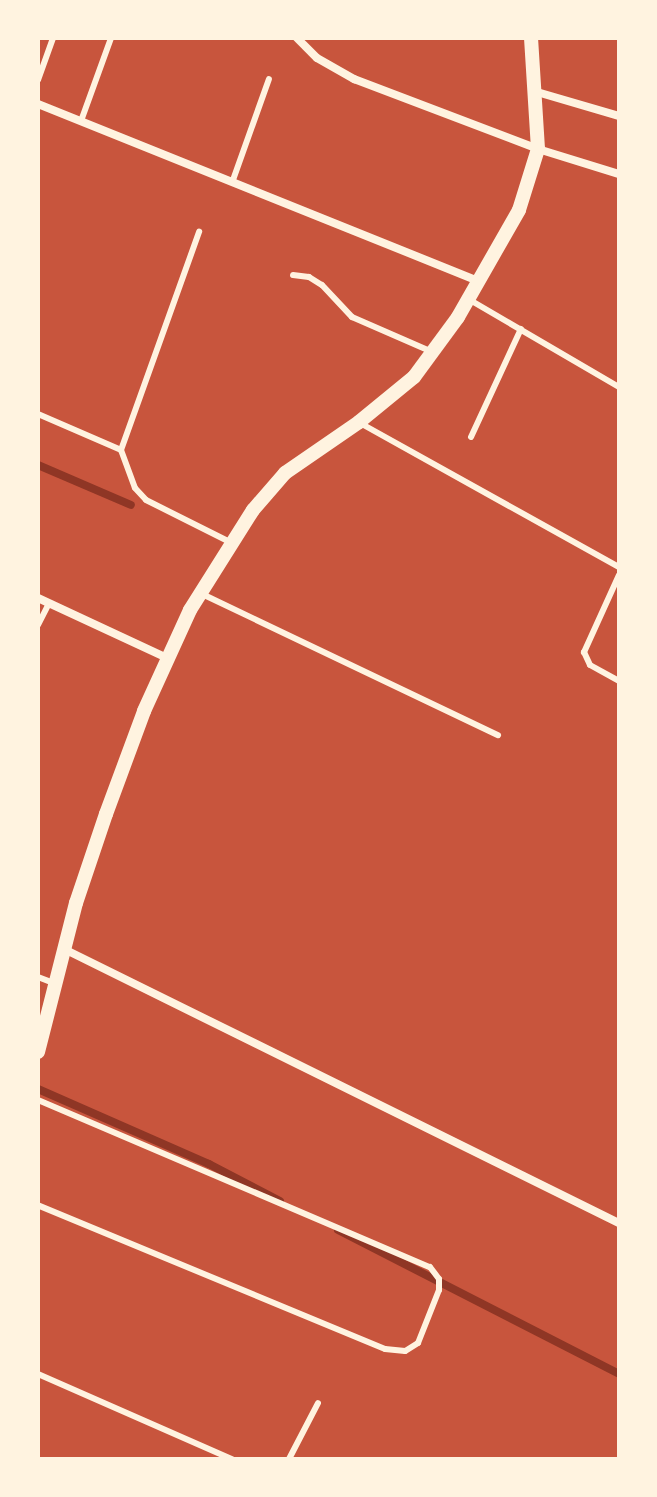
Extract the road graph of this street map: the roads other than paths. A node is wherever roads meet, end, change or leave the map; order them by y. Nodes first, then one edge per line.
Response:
1 (53, 38) edge
2 (111, 38) edge
3 (297, 38) edge
4 (531, 38) edge
5 (269, 79) dead end
6 (38, 80) edge
7 (537, 92) junction
8 (38, 104) edge
9 (619, 116) edge
10 (81, 121) junction
11 (538, 149) junction
12 (619, 174) edge
13 (233, 180) junction
14 (199, 232) dead end
15 (293, 275) dead end
16 (480, 281) junction
17 (469, 299) junction
18 (521, 329) junction
19 (432, 352) junction
20 (619, 387) edge
21 (38, 414) edge
22 (359, 422) junction
23 (471, 437) dead end
24 (121, 450) junction
25 (232, 543) junction
26 (619, 567) edge
27 (619, 575) edge
28 (201, 593) junction
29 (38, 598) edge
30 (49, 603) junction
31 (38, 625) edge
32 (167, 658) junction
33 (619, 681) edge
34 (498, 735) dead end
35 (63, 948) junction
36 (38, 977) edge
37 (54, 983) junction
38 (38, 1052) edge
39 (38, 1100) edge
40 (38, 1205) edge
41 (619, 1223) edge
42 (38, 1374) edge
43 (318, 1403) dead end
44 (232, 1459) edge
45 (289, 1459) edge

1 - 6 lane
2 - 10 lane
3 - 11 street
4 - 7 street
5 - 13 lane
7 - 9 street
7 - 11 street
8 - 10 street
10 - 13 street
11 - 12 street
11 - 16 street
13 - 16 street
14 - 24 lane
15 - 19 lane
16 - 17 street
17 - 18 lane
17 - 19 street
18 - 20 lane
18 - 23 lane
19 - 22 street
21 - 24 lane
22 - 25 street
22 - 26 lane
24 - 25 lane
25 - 28 street
27 - 33 lane
28 - 32 street
28 - 34 lane
29 - 30 street
30 - 31 lane
30 - 32 street
32 - 35 street
35 - 37 street
35 - 41 street
36 - 37 lane
37 - 38 street
39 - 40 lane
42 - 44 lane
43 - 45 lane

